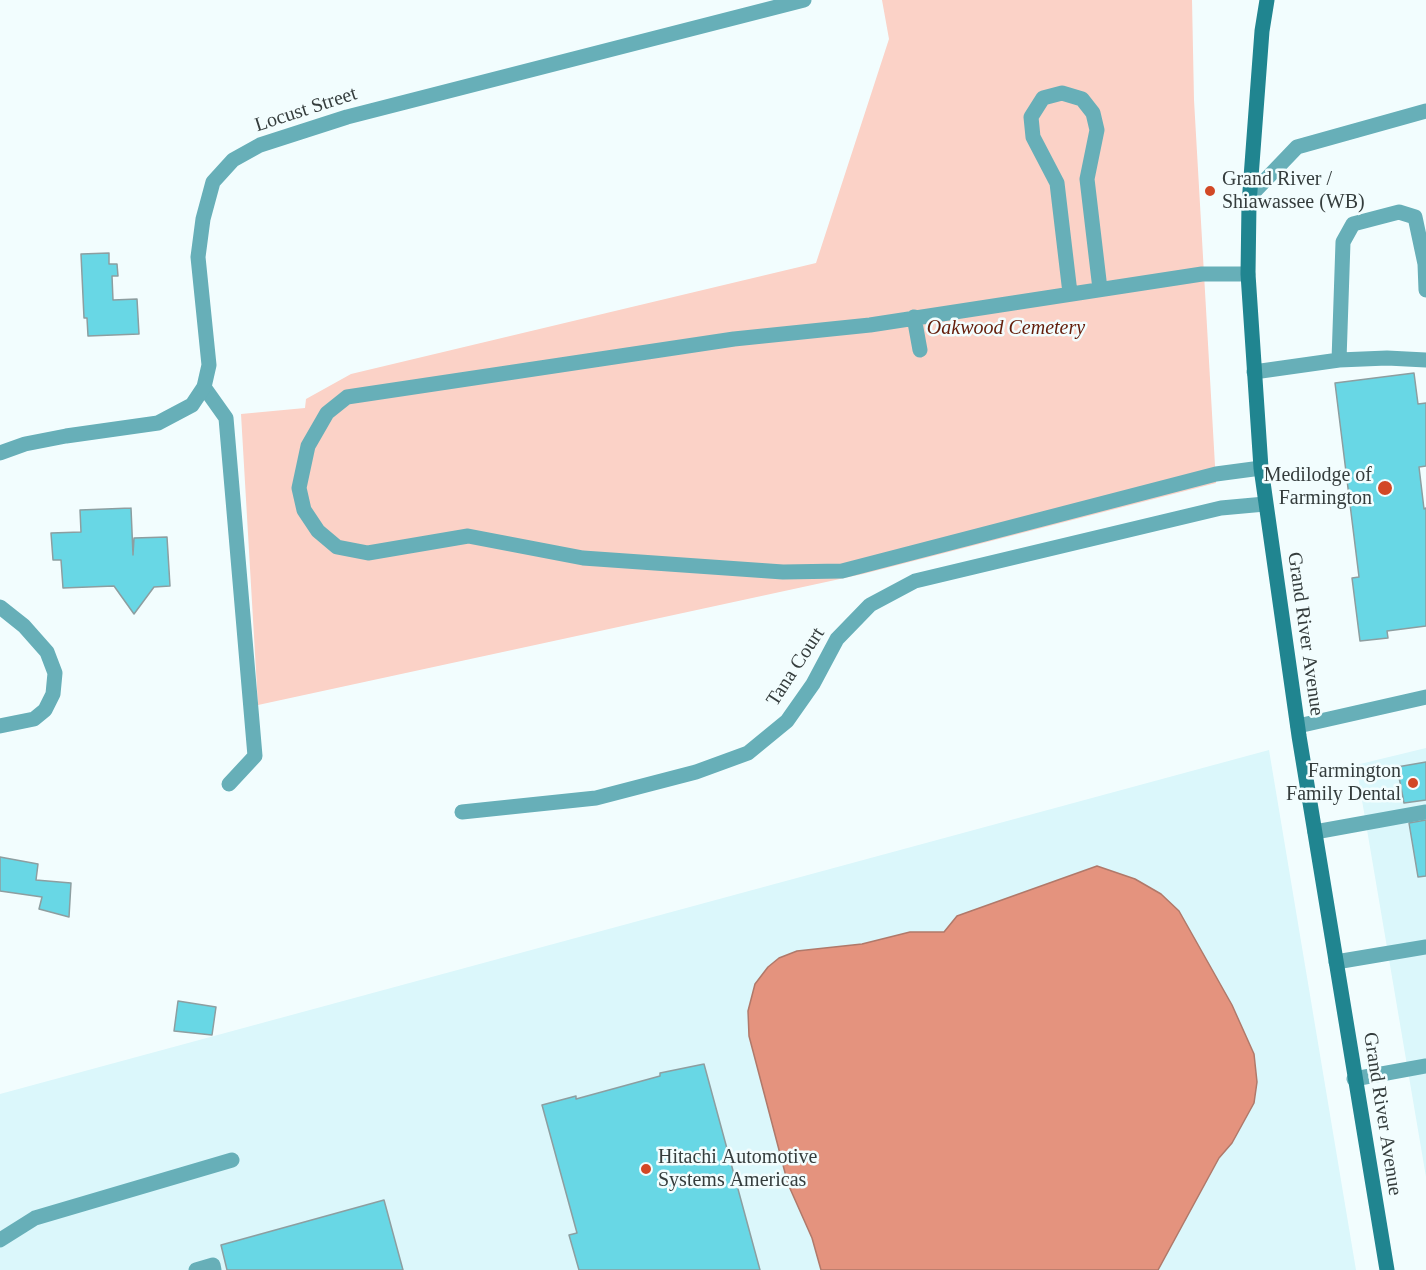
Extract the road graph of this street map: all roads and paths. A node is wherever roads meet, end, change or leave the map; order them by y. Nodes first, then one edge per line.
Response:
1 (804, 0) edge
2 (1268, 0) edge
3 (1426, 111) edge
4 (1251, 195) junction
5 (1248, 274) junction
6 (1100, 289) junction
7 (1426, 290) edge
8 (1070, 293) junction
9 (914, 317) junction
10 (920, 350) dead end
11 (1339, 360) junction
12 (1426, 360) edge
13 (1254, 372) junction
14 (204, 387) junction
15 (0, 453) edge
16 (1261, 468) junction
17 (1265, 504) junction
18 (0, 607) edge
19 (1426, 697) edge
20 (0, 726) edge
21 (1298, 726) junction
22 (229, 784) dead end
23 (1426, 812) edge
24 (462, 813) dead end
25 (1315, 832) junction
26 (1426, 947) edge
27 (1336, 962) junction
28 (1426, 1066) edge
29 (1354, 1079) junction
30 (232, 1160) dead end
31 (0, 1240) edge
32 (195, 1270) edge
33 (214, 1270) edge
34 (1387, 1270) edge

1 - 14 street, Locust Street
2 - 4 main road, Grand River Avenue
3 - 4 street
4 - 5 main road, Grand River Avenue
5 - 6 street
5 - 13 main road, Grand River Avenue
6 - 8 street
6 - 8 street
7 - 11 street
8 - 9 street
9 - 10 street
9 - 16 street
11 - 12 street
11 - 13 street
13 - 16 main road, Grand River Avenue
14 - 15 street
14 - 22 street
16 - 17 main road, Grand River Avenue
17 - 21 main road, Grand River Avenue
17 - 24 street, Tana Court
18 - 20 street
19 - 21 street
21 - 25 main road, Grand River Avenue
23 - 25 street
25 - 27 main road, Grand River Avenue
26 - 27 street
27 - 29 main road, Grand River Avenue
28 - 29 street
29 - 34 main road, Grand River Avenue
30 - 31 street
32 - 33 street

